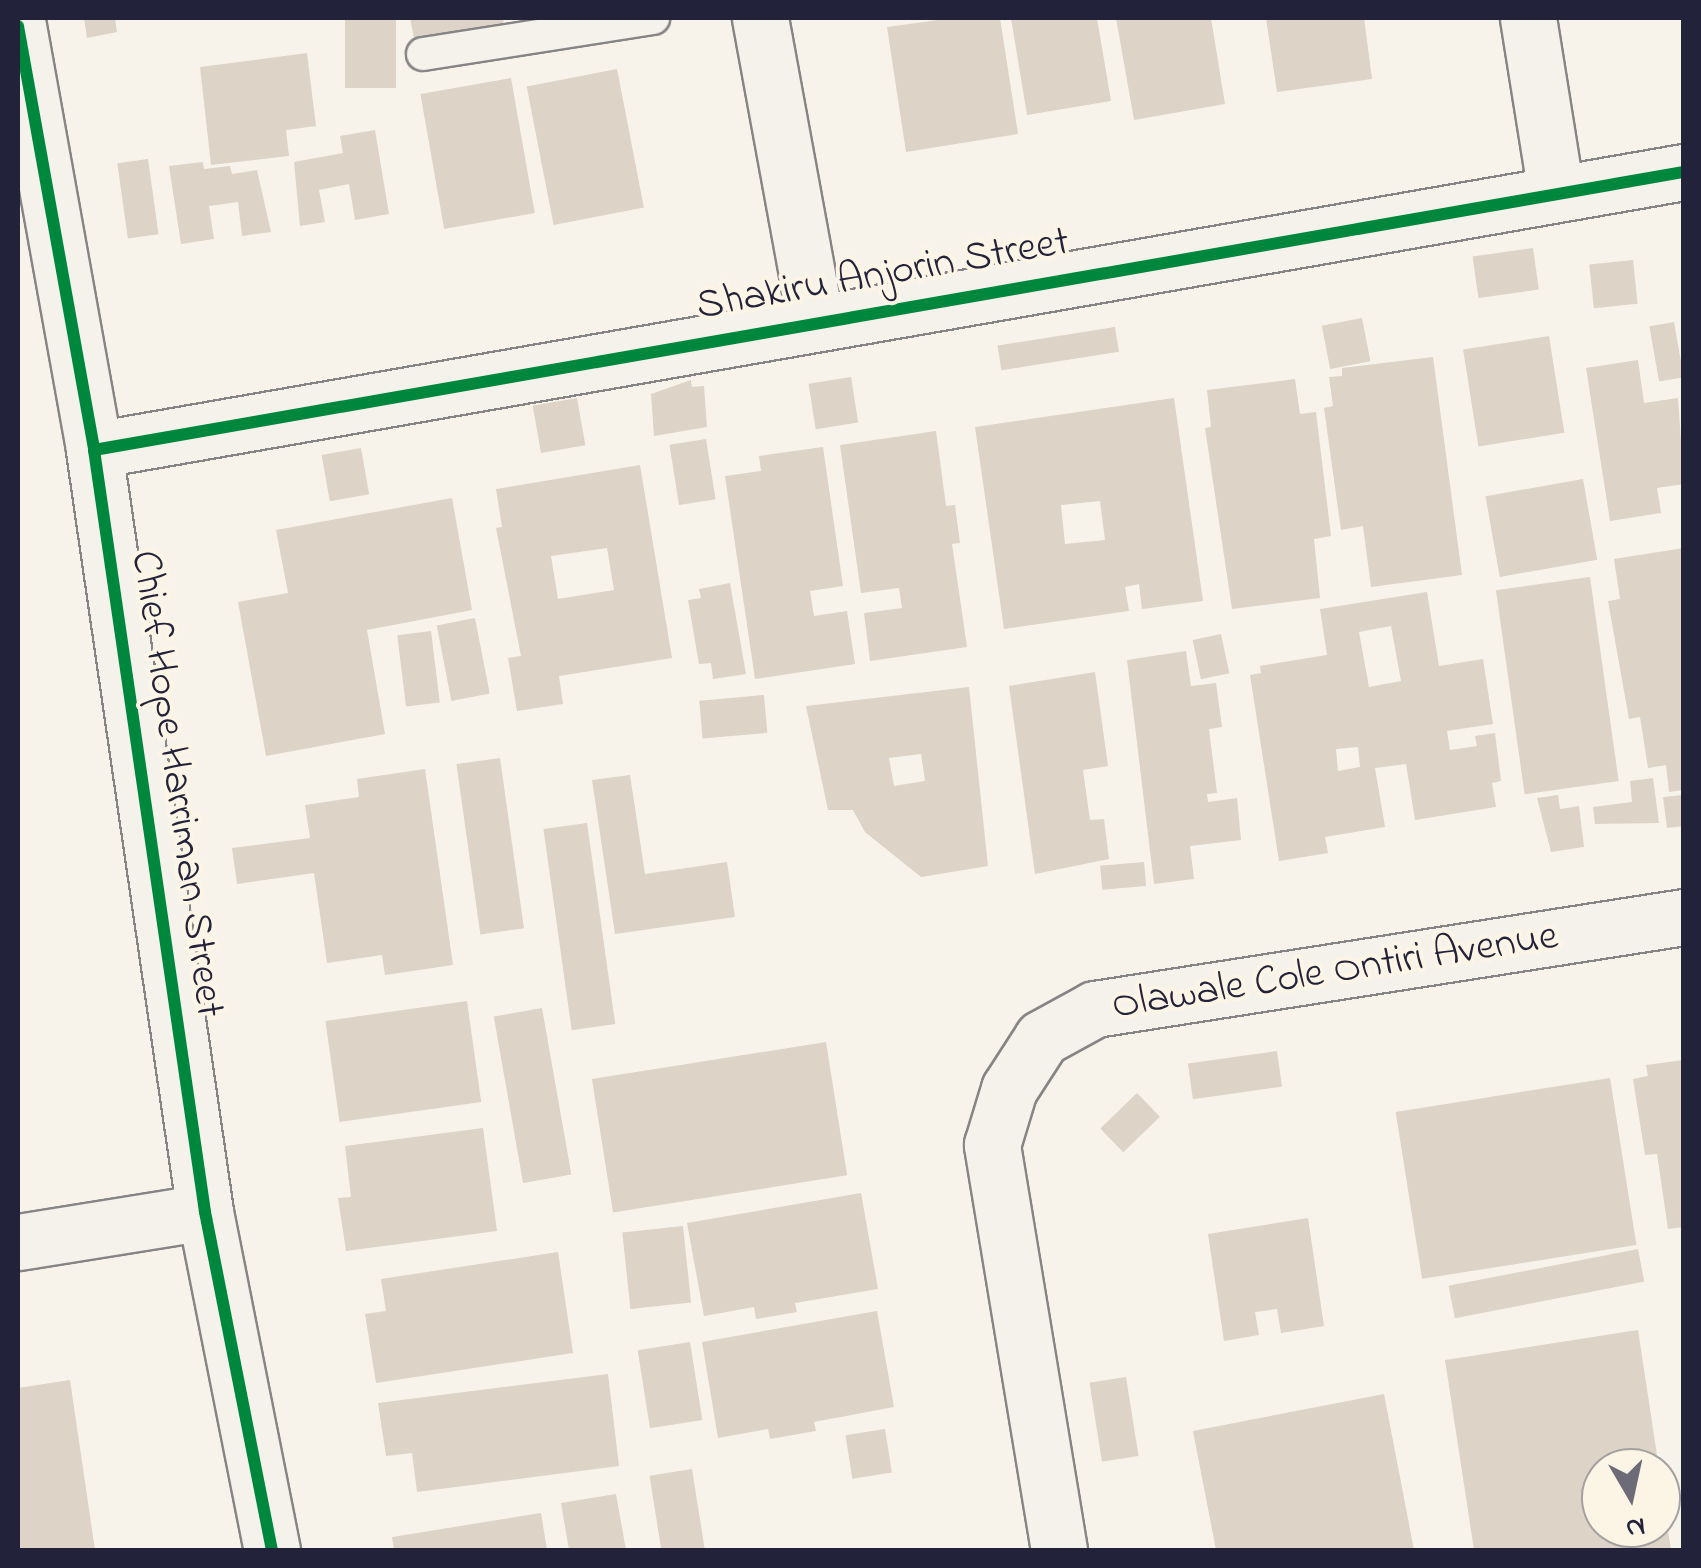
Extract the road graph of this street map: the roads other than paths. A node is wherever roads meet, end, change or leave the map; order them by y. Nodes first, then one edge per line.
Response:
1 (653, 18) edge
2 (760, 18) edge
3 (1528, 18) edge
4 (18, 26) edge
5 (423, 54) dead end
6 (1684, 172) edge
7 (1556, 192) junction
8 (815, 320) junction
9 (94, 450) junction
10 (1684, 916) edge
11 (206, 1212) junction
12 (18, 1242) edge
13 (272, 1550) edge
14 (1059, 1550) edge

1 - 5 lane
2 - 8 street
3 - 7 street
4 - 9 street, Chief Hope Harriman Street
6 - 7 street, Shakiru Anjorin Street
7 - 8 street, Shakiru Anjorin Street
8 - 9 street, Shakiru Anjorin Street
9 - 11 street, Chief Hope Harriman Street
10 - 14 street, Olawale Cole Ontiri Avenue
11 - 12 street
11 - 13 street, Chief Hope Harriman Street

